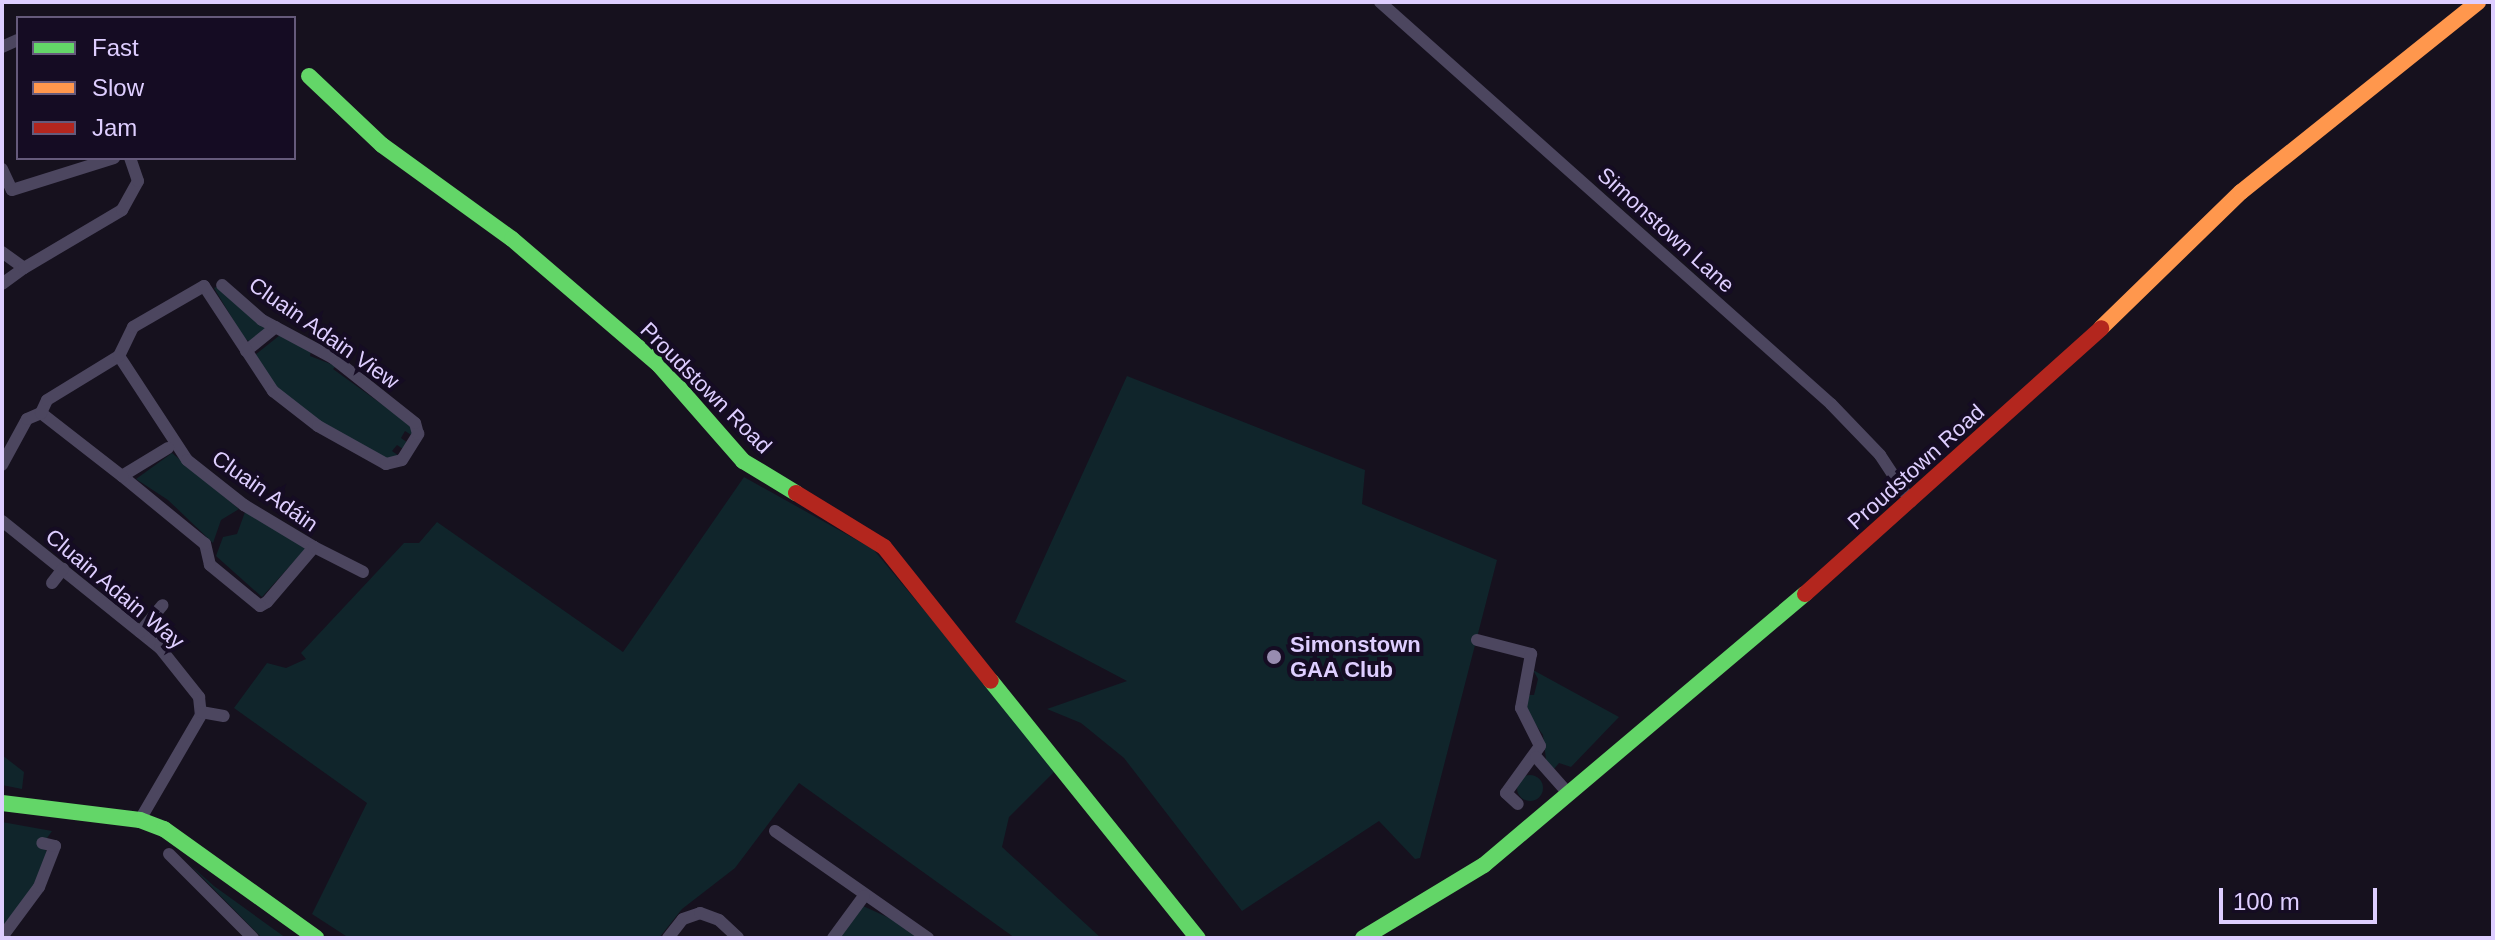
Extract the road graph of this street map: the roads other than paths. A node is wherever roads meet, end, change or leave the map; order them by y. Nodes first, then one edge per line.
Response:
1 (1380, 2) edge
2 (2478, 2) edge
3 (309, 76) dead end
4 (108, 160) edge
5 (131, 160) edge
6 (2, 169) edge
7 (2, 252) edge
8 (24, 268) junction
9 (2, 284) edge
10 (222, 285) dead end
11 (276, 327) junction
12 (246, 351) junction
13 (119, 356) junction
14 (41, 413) junction
15 (168, 448) dead end
16 (2, 465) edge
17 (122, 476) junction
18 (1911, 502) junction
19 (2, 521) edge
20 (314, 547) junction
21 (63, 569) junction
22 (363, 572) dead end
23 (52, 583) dead end
24 (163, 605) dead end
25 (140, 632) junction
26 (1477, 640) dead end
27 (201, 712) junction
28 (224, 716) dead end
29 (1536, 757) junction
30 (1568, 793) junction
31 (2, 803) edge
32 (1518, 804) dead end
33 (140, 820) junction
34 (799, 827) dead end
35 (775, 831) dead end
36 (791, 840) junction
37 (42, 843) dead end
38 (169, 854) dead end
39 (864, 896) junction
40 (2, 937) edge
41 (253, 938) edge
42 (316, 938) edge
43 (668, 938) edge
44 (738, 938) edge
45 (833, 938) edge
46 (928, 938) edge
47 (1198, 938) edge
48 (1363, 938) edge

1 - 18 street, Simonstown Lane
2 - 18 street, Proudstown Road
3 - 47 street, Proudstown Road
4 - 6 street
5 - 8 street
7 - 8 street
8 - 9 street
10 - 11 street, Cluain Adain View
11 - 12 street
11 - 12 street, Cluain Adain View
12 - 13 street, Cluain Adain View
13 - 14 street
13 - 20 street, Cluain Adáin
14 - 16 street
14 - 17 street
15 - 17 street
17 - 20 street, Cluain Adáin
18 - 30 street, Proudstown Road
19 - 21 street, Cluain Adain Way
20 - 22 street
21 - 23 street
21 - 25 street, Cluain Adain Way
24 - 25 street
25 - 27 street, Cluain Adain Way
26 - 29 street
27 - 28 street
27 - 33 street
29 - 30 street
29 - 32 street
30 - 48 street, Proudstown Road
31 - 33 street
33 - 42 street
34 - 36 street
35 - 36 street
36 - 39 street
37 - 40 street
38 - 41 street
39 - 45 street
39 - 46 street
43 - 44 street

